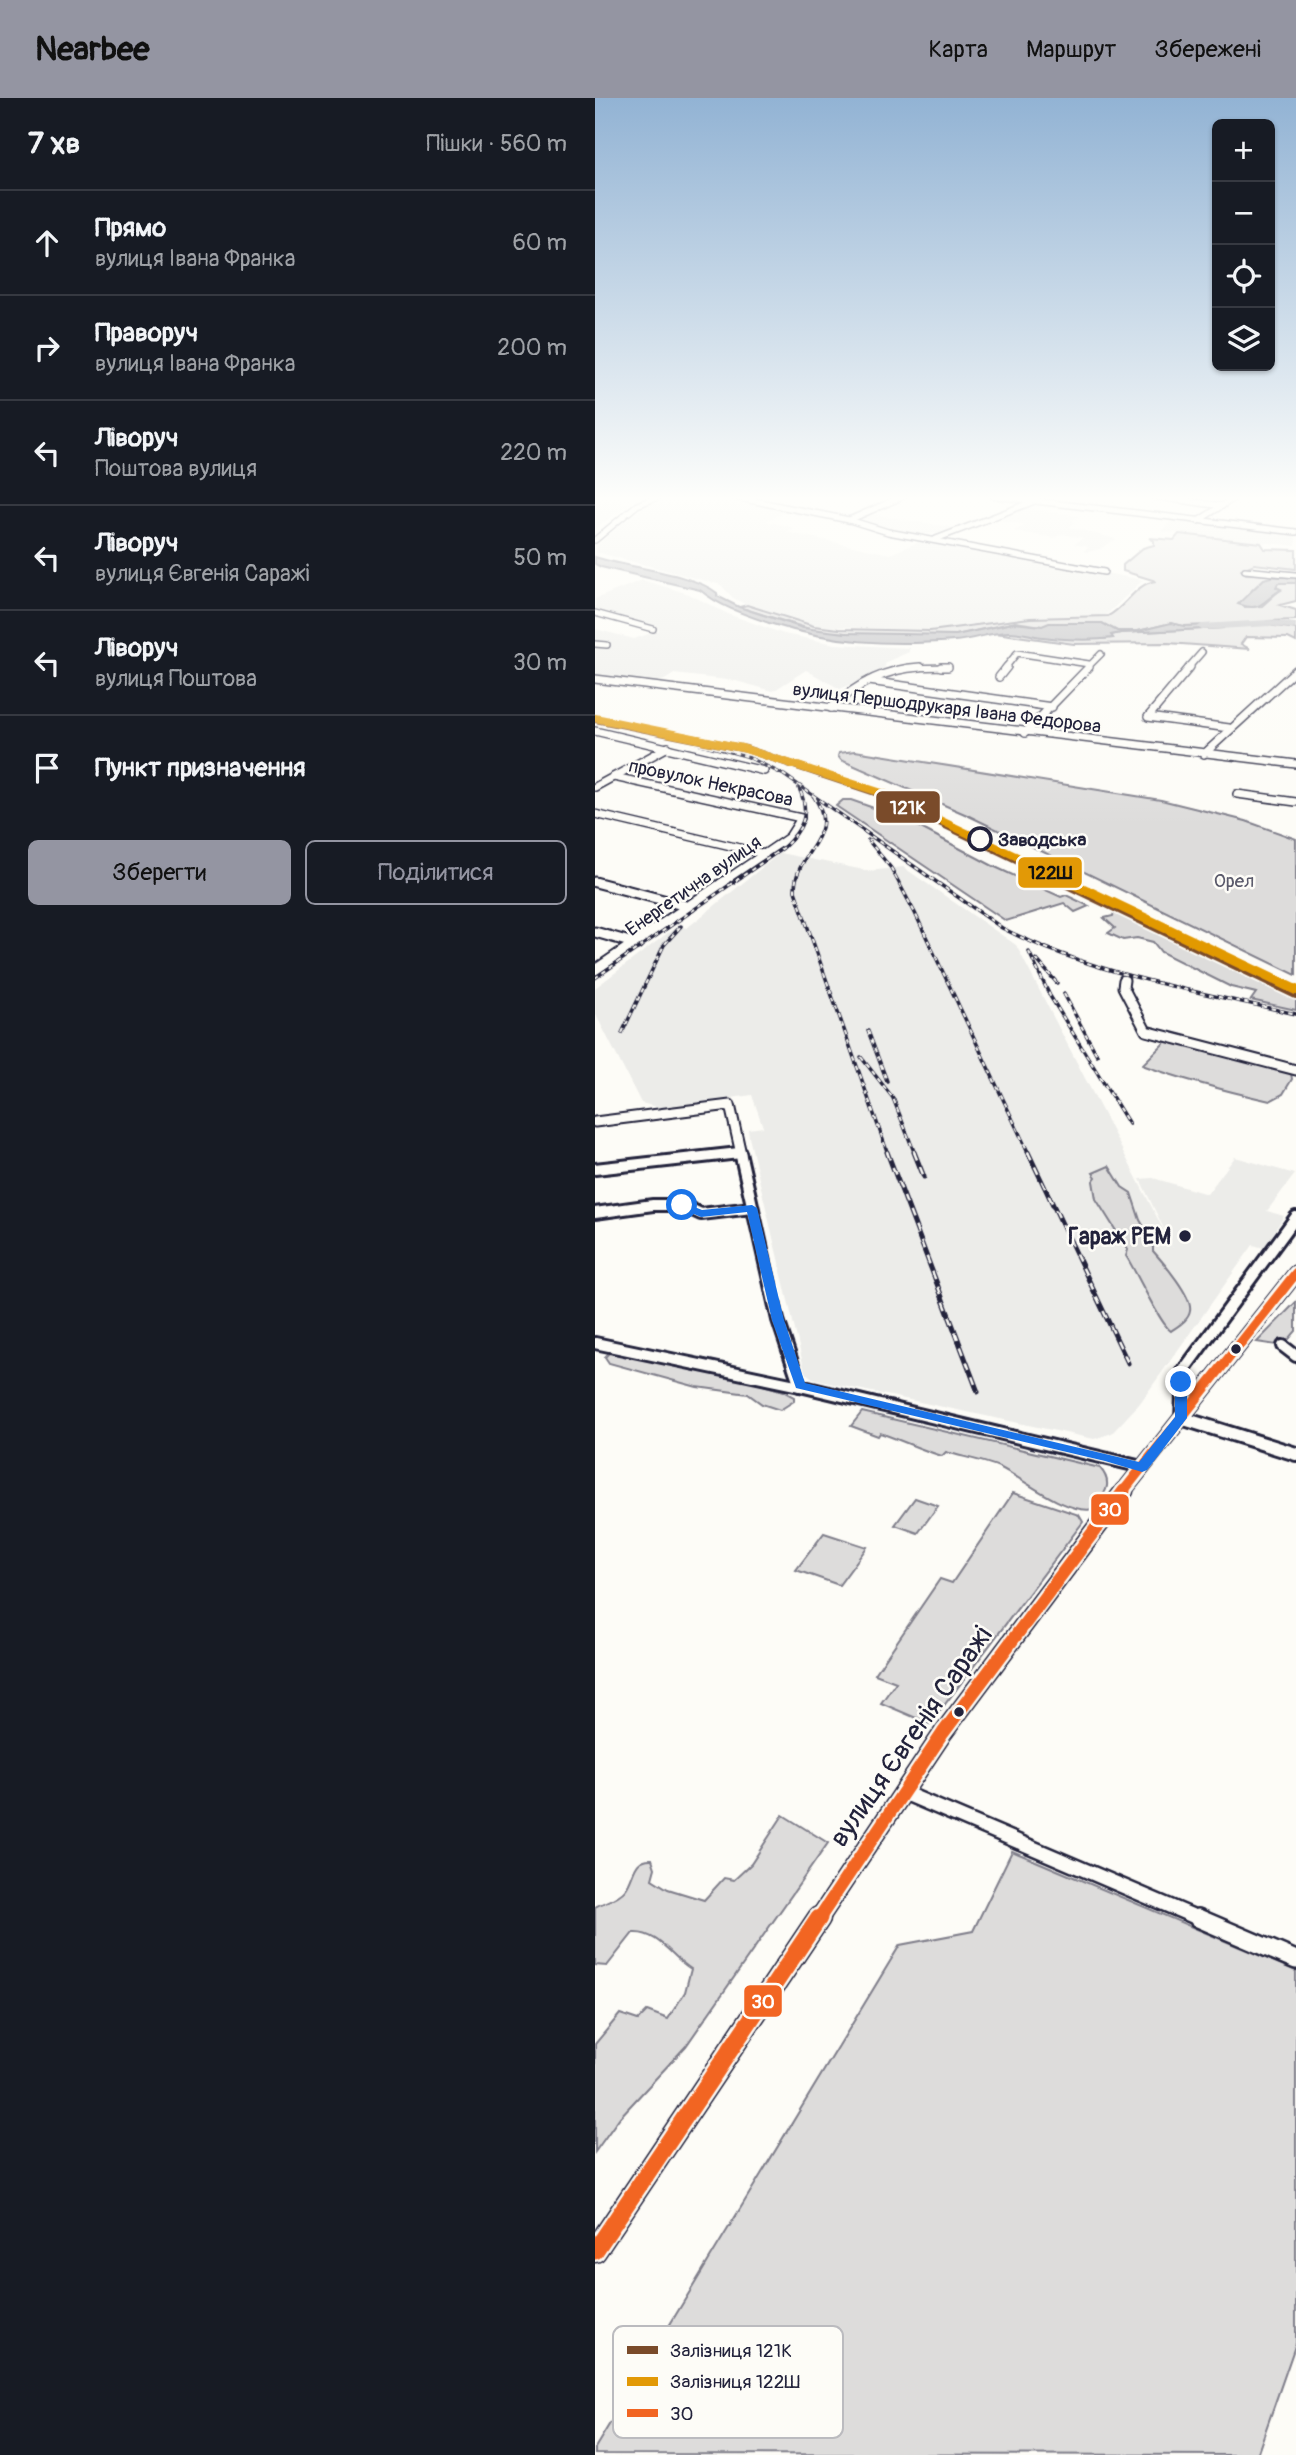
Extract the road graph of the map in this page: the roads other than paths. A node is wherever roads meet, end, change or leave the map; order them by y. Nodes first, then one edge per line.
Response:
1 (595, 613) edge
2 (653, 629) dead end
3 (595, 644) edge
4 (607, 645) dead end
5 (1202, 652) dead end
6 (1101, 654) dead end
7 (1089, 664) junction
8 (948, 667) dead end
9 (1296, 670) edge
10 (999, 677) dead end
11 (595, 679) edge
12 (869, 681) junction
13 (1052, 707) junction
14 (831, 708) junction
15 (1229, 728) junction
16 (595, 731) edge
17 (1025, 733) junction
18 (668, 747) junction
19 (1204, 754) junction
20 (1296, 764) edge
21 (764, 771) dead end
22 (614, 777) junction
23 (597, 784) edge
24 (1237, 794) dead end
25 (1296, 802) edge
26 (595, 814) edge
27 (801, 818) joint
28 (765, 854) junction
29 (595, 883) edge
30 (690, 907) junction
31 (595, 932) edge
32 (637, 944) junction
33 (595, 970) edge
34 (1124, 979) dead end
35 (1296, 1070) edge
36 (595, 1122) edge
37 (739, 1153) junction
38 (595, 1169) edge
39 (752, 1208) junction
40 (595, 1213) edge
41 (1296, 1217) edge
42 (1296, 1273) edge
43 (595, 1343) edge
44 (1283, 1346) dead end
45 (1296, 1356) edge
46 (800, 1386) junction
47 (1181, 1418) junction
48 (1296, 1454) edge
49 (1142, 1467) junction
50 (902, 1792) junction
51 (1296, 1960) edge
52 (595, 2251) edge

1 - 2 street
3 - 4 street
5 - 15 street
6 - 7 street
7 - 10 street
7 - 13 street
8 - 12 street
9 - 15 street
11 - 14 street, вулиця Першодрукаря Івана Федорова
12 - 13 street
12 - 14 street
13 - 17 street
14 - 17 street, вулиця Першодрукаря Івана Федорова
15 - 19 street
16 - 18 street
17 - 19 street, вулиця Першодрукаря Івана Федорова
18 - 21 street
18 - 22 street
19 - 20 street, вулиця Першодрукаря Івана Федорова
22 - 23 street
22 - 27 street, провулок Некрасова
24 - 25 street
26 - 28 street
27 - 28 street, Енергетична вулиця
28 - 30 street, Енергетична вулиця
29 - 30 street
30 - 32 street, Енергетична вулиця
31 - 32 street
32 - 33 street, Енергетична вулиця
34 - 35 street
36 - 37 street
37 - 38 street
37 - 39 street
39 - 40 street
39 - 46 street
41 - 47 street
42 - 47 main road, вулиця Євгенія Саражі
43 - 46 street
44 - 45 street
46 - 49 street
47 - 48 main road
47 - 49 main road, вулиця Євгенія Саражі
49 - 50 main road, вулиця Євгенія Саражі
50 - 51 street
50 - 52 main road, вулиця Євгенія Саражі

